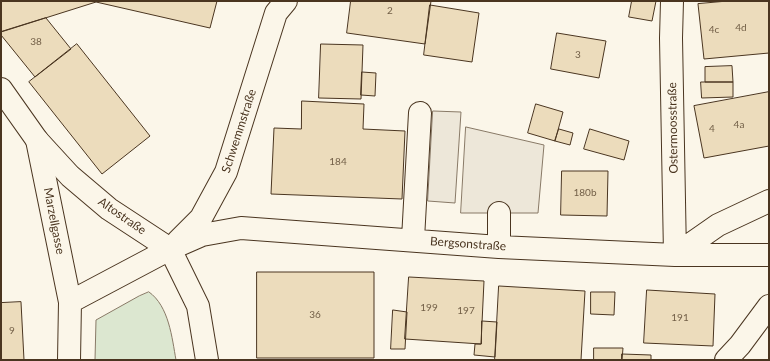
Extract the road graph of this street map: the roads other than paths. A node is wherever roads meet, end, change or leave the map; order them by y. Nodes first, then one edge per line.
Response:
1 (672, 1) edge
2 (279, 5) edge
3 (1, 89) edge
4 (420, 113) dead end
5 (37, 140) junction
6 (769, 201) edge
7 (500, 213) dead end
8 (413, 240) junction
9 (499, 247) junction
10 (170, 249) junction
11 (675, 255) junction
12 (769, 255) edge
13 (70, 302) junction
14 (769, 306) edge
15 (68, 360) edge
16 (207, 360) edge
17 (726, 360) edge

1 - 11 street, Ostermoosstraße
2 - 10 street, Schwemmstraße
3 - 5 street, Altostraße
4 - 8 street
5 - 10 street, Altostraße
5 - 13 street, Marzellgasse
6 - 11 street
7 - 9 street
8 - 9 street, Bergsonstraße
8 - 10 street, Bergsonstraße
9 - 11 street, Bergsonstraße
10 - 13 street
10 - 16 street
11 - 12 street, Bergsonstraße
13 - 15 street, Marzellgasse
14 - 17 street

